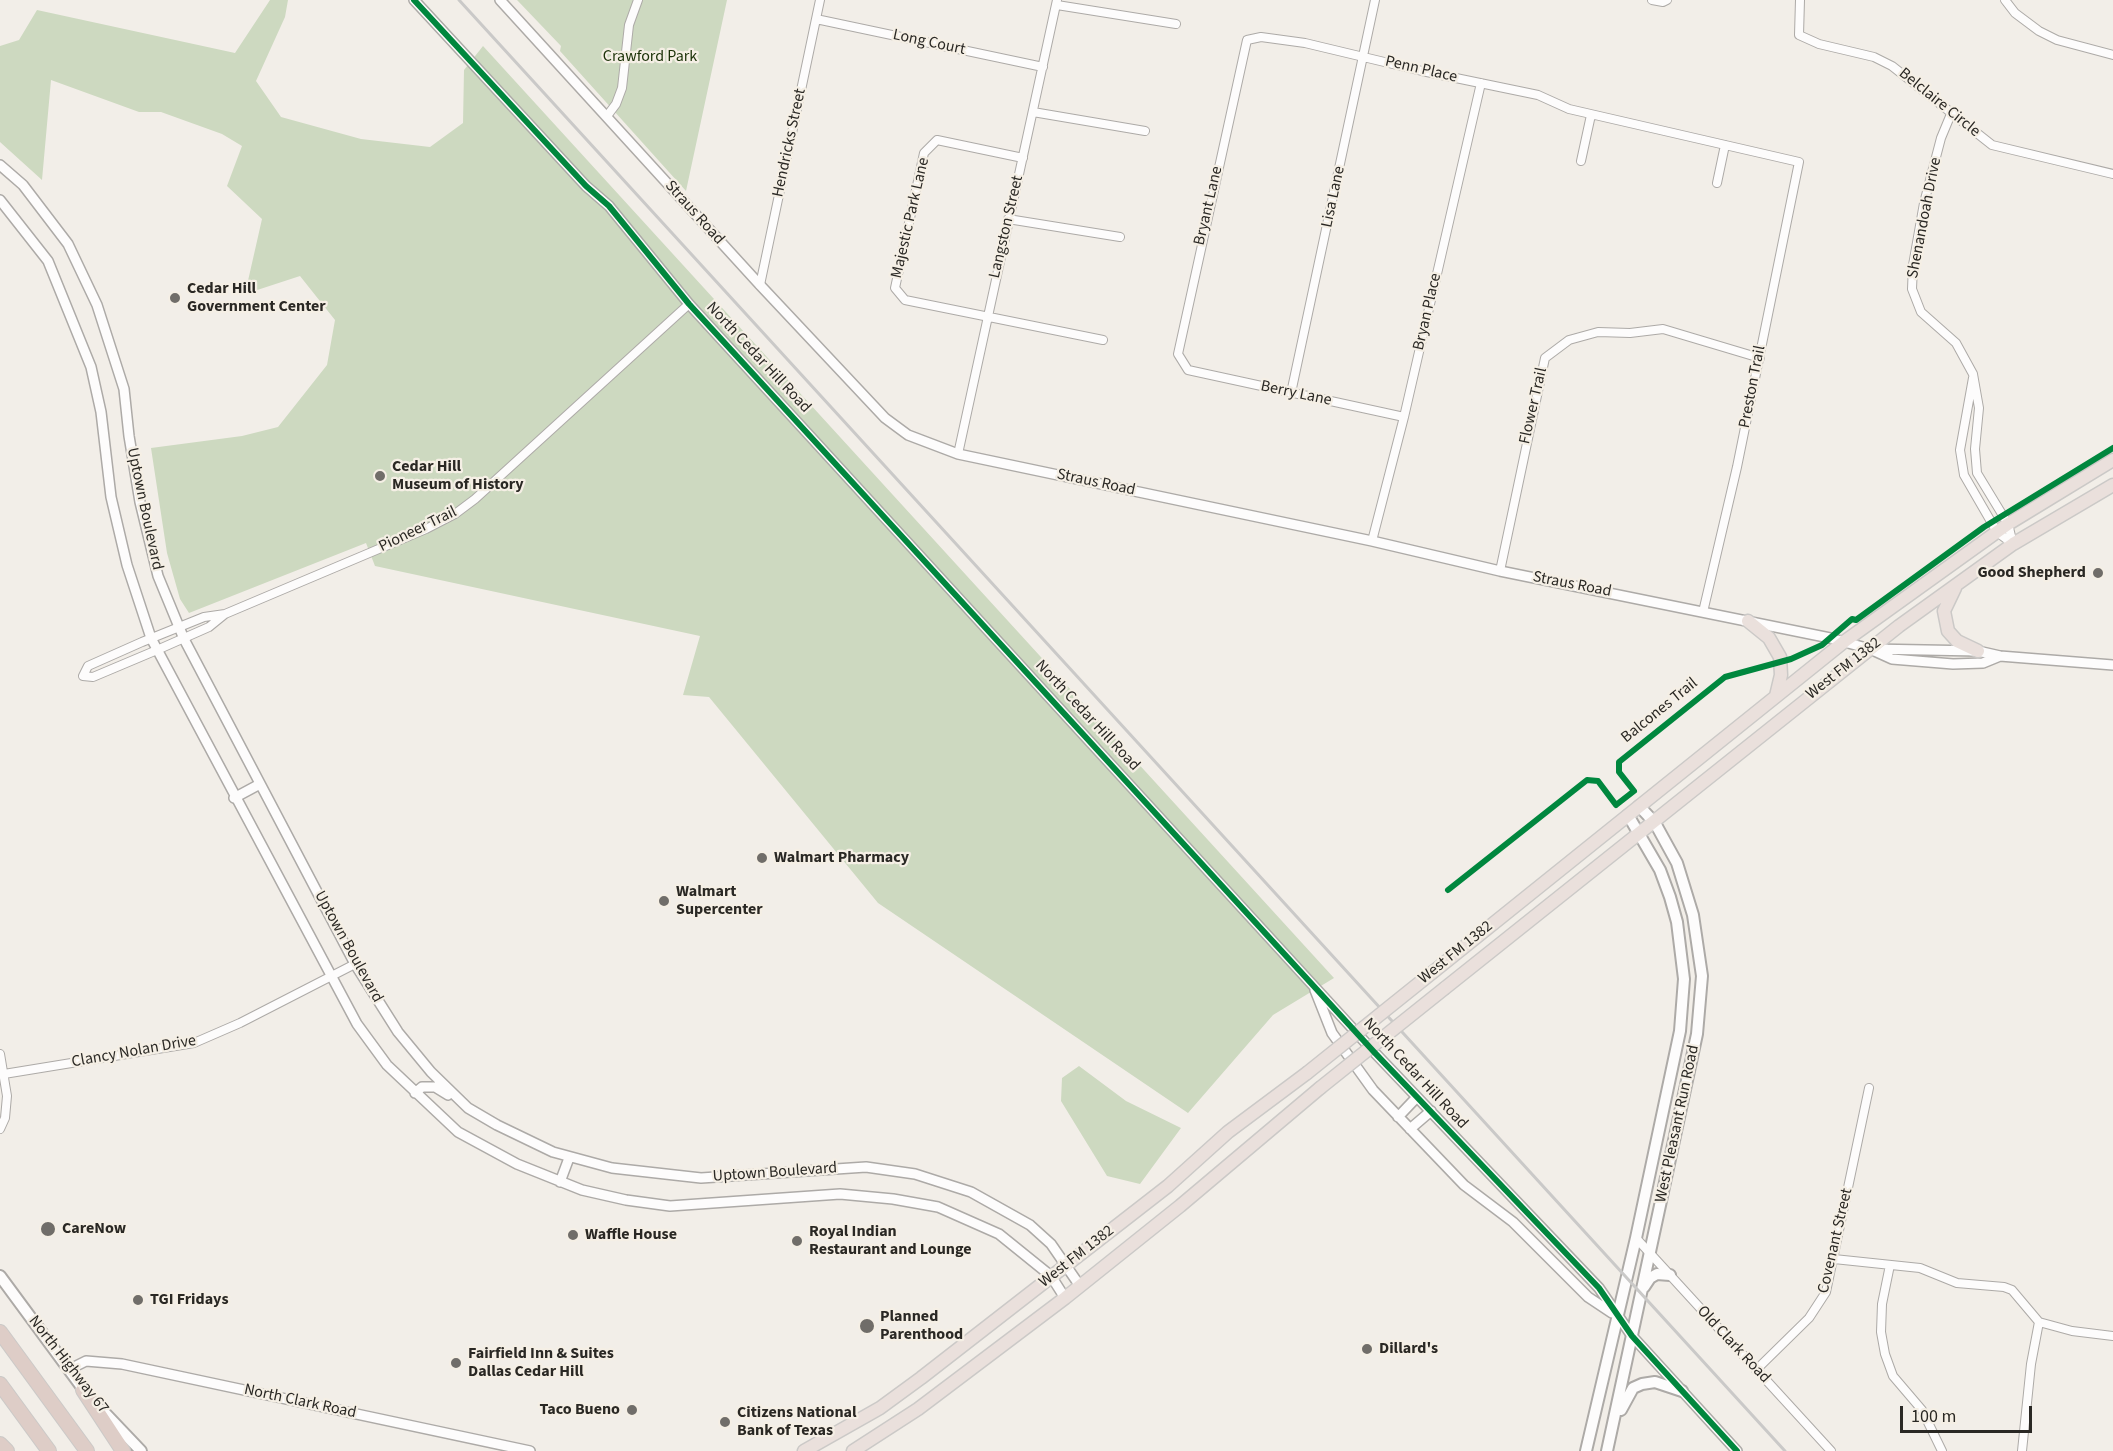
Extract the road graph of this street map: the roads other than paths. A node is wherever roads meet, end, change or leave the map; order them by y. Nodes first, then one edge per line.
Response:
1 (414, 0) edge
2 (500, 0) edge
3 (638, 0) edge
4 (820, 0) edge
5 (1375, 0) edge
6 (1652, 0) edge
7 (1667, 0) edge
8 (1800, 0) edge
9 (2005, 0) edge
10 (1057, 2) edge
11 (816, 19) junction
12 (1176, 24) dead end
13 (1247, 40) joint
14 (2113, 54) edge
15 (1364, 56) junction
16 (1043, 67) junction
17 (1481, 83) junction
18 (1034, 112) junction
19 (1951, 114) junction
20 (1591, 115) junction
21 (607, 116) junction
22 (1145, 131) dead end
23 (1725, 145) junction
24 (1023, 158) junction
25 (1581, 161) dead end
26 (1799, 162) joint
27 (0, 165) edge
28 (2113, 174) edge
29 (1717, 183) dead end
30 (0, 200) edge
31 (1008, 219) junction
32 (1120, 237) dead end
33 (760, 285) junction
34 (689, 304) junction
35 (988, 316) junction
36 (1103, 340) dead end
37 (1760, 358) junction
38 (1188, 370) joint
39 (1973, 374) junction
40 (1291, 393) junction
41 (1404, 417) junction
42 (958, 454) junction
43 (2113, 460) edge
44 (2113, 485) edge
45 (2008, 524) junction
46 (1997, 532) junction
47 (1372, 541) junction
48 (2013, 544) junction
49 (1500, 571) junction
50 (1958, 583) junction
51 (1703, 612) junction
52 (225, 614) junction
53 (1748, 621) junction
54 (178, 627) junction
55 (150, 638) junction
56 (184, 639) junction
57 (1845, 641) junction
58 (1870, 649) junction
59 (157, 650) junction
60 (1978, 651) junction
61 (2000, 656) junction
62 (2113, 665) edge
63 (1776, 696) junction
64 (260, 784) junction
65 (234, 798) junction
66 (1639, 806) junction
67 (1628, 814) junction
68 (1654, 822) junction
69 (1641, 834) junction
70 (355, 964) junction
71 (333, 976) junction
72 (1312, 983) junction
73 (0, 1054) edge
74 (4, 1074) junction
75 (1869, 1088) dead end
76 (415, 1093) junction
77 (1417, 1097) junction
78 (468, 1108) junction
79 (1431, 1111) junction
80 (1398, 1117) junction
81 (0, 1129) edge
82 (1410, 1129) junction
83 (569, 1158) junction
84 (560, 1182) junction
85 (1636, 1239) junction
86 (1650, 1252) junction
87 (1834, 1259) junction
88 (1066, 1265) junction
89 (1890, 1265) junction
90 (1670, 1275) junction
91 (0, 1276) edge
92 (1052, 1276) junction
93 (1080, 1286) junction
94 (1640, 1293) junction
95 (1065, 1298) junction
96 (1617, 1316) junction
97 (2039, 1322) junction
98 (0, 1332) edge
99 (1632, 1336) junction
100 (2113, 1336) edge
101 (70, 1369) junction
102 (1756, 1370) junction
103 (0, 1384) edge
104 (83, 1390) junction
105 (1682, 1391) junction
106 (0, 1444) edge
107 (7, 1451) edge
108 (49, 1451) edge
109 (87, 1451) edge
110 (123, 1451) edge
111 (141, 1451) edge
112 (530, 1451) edge
113 (804, 1451) edge
114 (853, 1451) edge
115 (1586, 1451) edge
116 (1608, 1451) edge
117 (1737, 1451) edge
118 (1831, 1451) edge
119 (1942, 1451) edge
120 (2022, 1451) edge

1 - 34 street, North Cedar Hill Road
2 - 21 street, Straus Road
3 - 21 street
4 - 11 street, Hendricks Street
5 - 15 street, Lisa Lane
6 - 7 street
8 - 19 street, Belclaire Circle
9 - 14 street
10 - 12 street
10 - 16 street, Langston Street
11 - 16 street, Long Court
11 - 33 street, Hendricks Street
13 - 15 street, Penn Place
13 - 38 street, Bryant Lane
15 - 17 street, Penn Place
15 - 40 street, Lisa Lane
16 - 18 street, Langston Street
17 - 20 street, Penn Place
17 - 41 street, Bryan Place
18 - 22 street
18 - 24 street, Langston Street
19 - 28 street, Belclaire Circle
19 - 39 street, Shenandoah Drive
20 - 23 street, Penn Place
20 - 25 street
21 - 33 street, Straus Road
23 - 26 street, Penn Place
23 - 29 street
24 - 31 street, Langston Street
24 - 35 street, Majestic Park Lane
26 - 37 street, Preston Trail
27 - 54 street, Uptown Boulevard
30 - 55 street, Uptown Boulevard
31 - 32 street
31 - 35 street, Langston Street
33 - 42 street, Straus Road
34 - 52 street, Pioneer Trail
34 - 72 street, North Cedar Hill Road
35 - 36 street
35 - 42 street, Langston Street
37 - 49 street, Flower Trail
37 - 51 street, Preston Trail
38 - 40 street, Berry Lane
39 - 45 street, Shenandoah Drive
39 - 46 street
40 - 41 street, Berry Lane
41 - 47 street, Bryan Place
42 - 47 street, Straus Road
43 - 45 main road, West FM 1382
44 - 48 main road, West FM 1382
45 - 46 main road, West FM 1382
45 - 48 street, Shenandoah Drive
46 - 48 street
46 - 57 main road, West FM 1382
47 - 49 street, Straus Road
48 - 50 main road, West FM 1382
49 - 51 street, Straus Road
50 - 58 main road, West FM 1382
50 - 60 main road
51 - 53 street, Straus Road
52 - 54 street, Pioneer Trail
52 - 56 street, Pioneer Trail
53 - 57 street, Straus Road
53 - 63 main road
54 - 55 street, Pioneer Trail
54 - 56 street, Uptown Boulevard
55 - 59 street, Uptown Boulevard
55 - 59 street, Pioneer Trail
56 - 59 street, Pioneer Trail
56 - 64 street, Uptown Boulevard
57 - 58 street, Straus Road
57 - 63 main road, West FM 1382
58 - 60 street
58 - 61 street, Straus Road
58 - 68 main road, West FM 1382
59 - 65 street, Uptown Boulevard
60 - 61 street
61 - 62 street
63 - 66 main road, West FM 1382
64 - 65 street
64 - 70 street, Uptown Boulevard
65 - 71 street, Uptown Boulevard
66 - 67 main road, West FM 1382
66 - 68 main road, West Pleasant Run Road
67 - 69 main road, West Pleasant Run Road
67 - 88 main road, West FM 1382, bridge
68 - 69 main road, West FM 1382
68 - 86 main road, West Pleasant Run Road
69 - 85 main road, West Pleasant Run Road
69 - 93 main road, West FM 1382, bridge
70 - 71 street, Clancy Nolan Drive
70 - 78 street, Uptown Boulevard
71 - 74 street, Clancy Nolan Drive
71 - 76 street, Uptown Boulevard
72 - 77 street, North Cedar Hill Road
72 - 80 street, North Cedar Hill Road
73 - 74 street
74 - 81 street
75 - 87 street, Covenant Street
76 - 78 street
76 - 84 street, Uptown Boulevard
77 - 79 street, North Cedar Hill Road
77 - 80 street
78 - 83 street, Uptown Boulevard
79 - 82 street
79 - 96 street, North Cedar Hill Road
80 - 82 street, North Cedar Hill Road
82 - 96 street, North Cedar Hill Road
83 - 84 street
83 - 88 street, Uptown Boulevard
84 - 92 street, Uptown Boulevard
85 - 86 street, Old Clark Road
85 - 96 main road, West Pleasant Run Road
86 - 90 street, Old Clark Road
86 - 94 main road, West Pleasant Run Road
87 - 89 street
87 - 102 street, Covenant Street
88 - 92 main road, West FM 1382
88 - 93 street, Uptown Boulevard
89 - 97 street
89 - 119 street
90 - 94 main road
90 - 102 street, Old Clark Road
91 - 101 main road, North Highway 67
92 - 95 street, Uptown Boulevard
92 - 113 main road, West FM 1382
93 - 95 main road, West FM 1382
94 - 99 main road, West Pleasant Run Road
95 - 114 main road, West FM 1382
96 - 99 street, North Cedar Hill Road
96 - 115 main road, West Pleasant Run Road
97 - 100 street
97 - 120 street
98 - 109 highway
99 - 105 street, North Cedar Hill Road
99 - 116 main road, West Pleasant Run Road
101 - 104 main road, North Highway 67
101 - 112 street, North Clark Road
102 - 118 street, Old Clark Road
103 - 108 highway
104 - 110 highway
104 - 111 main road, North Highway 67
105 - 116 main road
105 - 117 street, North Cedar Hill Road
106 - 107 highway

